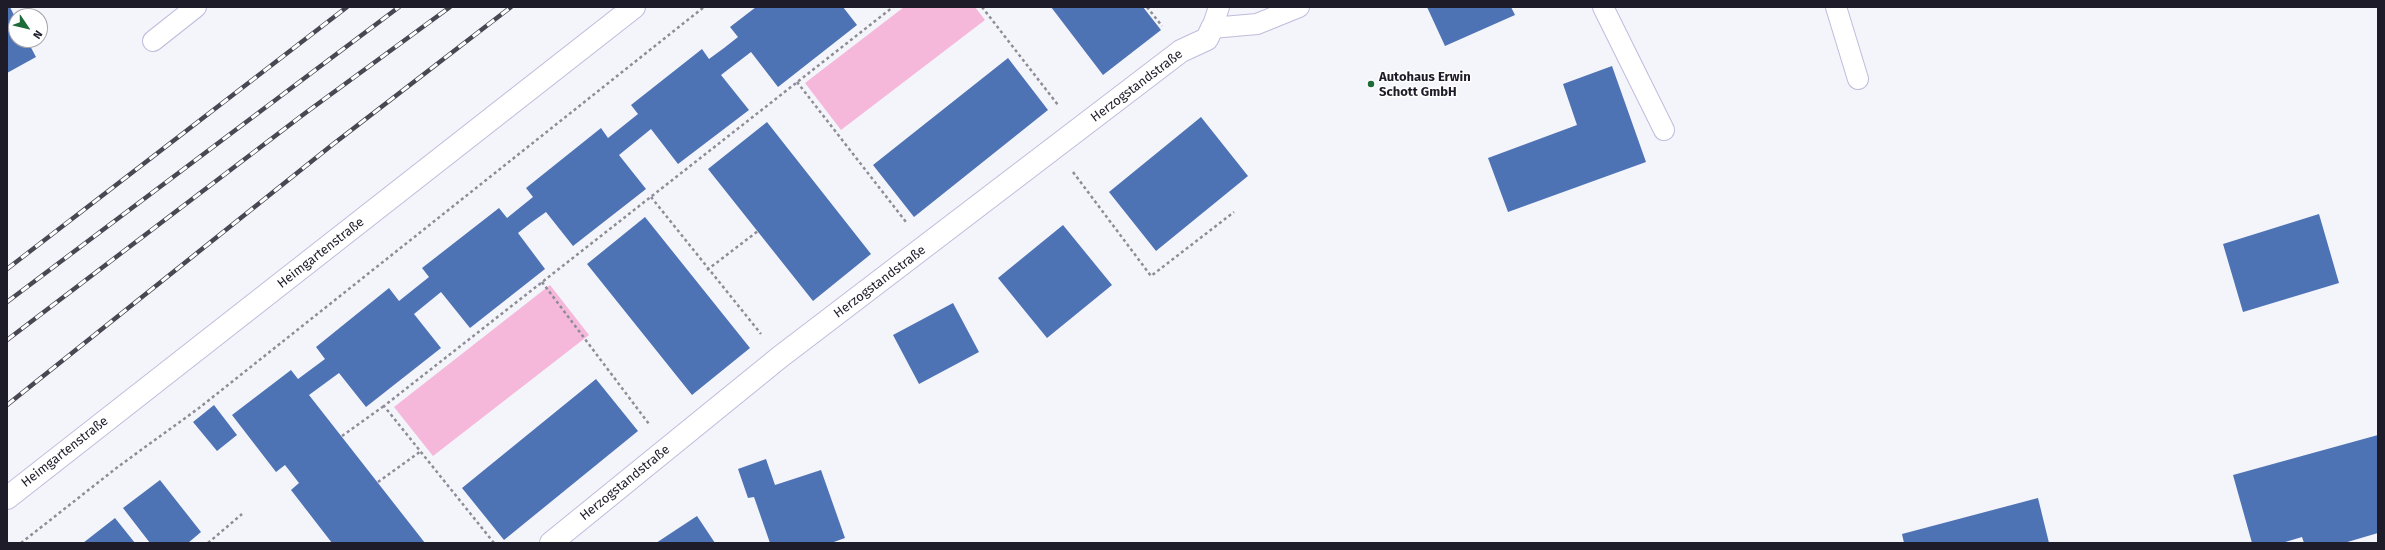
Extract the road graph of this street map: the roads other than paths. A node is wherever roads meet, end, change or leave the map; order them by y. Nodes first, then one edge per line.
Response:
1 (196, 7) edge
2 (634, 7) edge
3 (1219, 7) edge
4 (1299, 7) edge
5 (1603, 7) edge
6 (1836, 7) edge
7 (1212, 28) junction
8 (153, 42) dead end
9 (1858, 79) dead end
10 (1664, 130) dead end
11 (7, 498) edge
12 (551, 543) edge

1 - 8 lane
2 - 11 street, Heimgartenstraße
3 - 7 lane, Herzogstandstraße
4 - 7 lane
5 - 10 lane
6 - 9 lane
7 - 12 street, Herzogstandstraße

